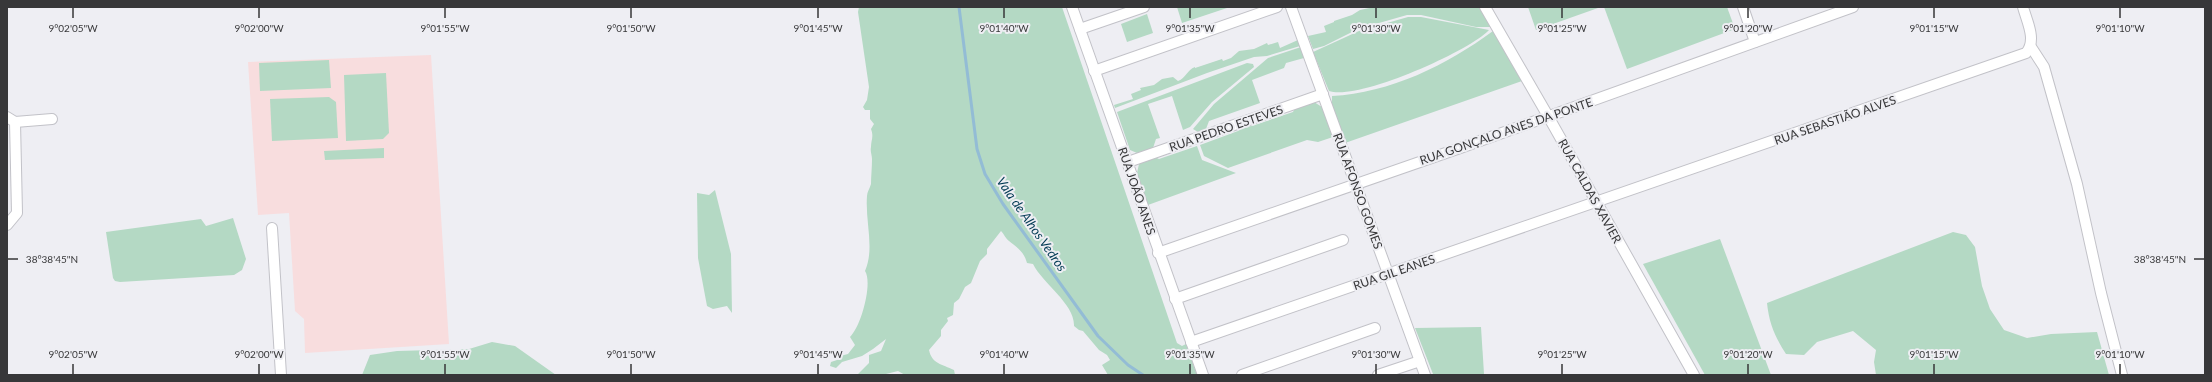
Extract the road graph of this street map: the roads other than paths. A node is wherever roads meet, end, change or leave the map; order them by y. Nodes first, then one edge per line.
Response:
1 (1072, 7) edge
2 (1144, 7) edge
3 (1277, 7) edge
4 (1292, 7) edge
5 (1484, 7) edge
6 (1743, 7) edge
7 (1853, 7) edge
8 (2023, 7) edge
9 (1080, 29) junction
10 (1755, 42) junction
11 (2031, 47) junction
12 (1094, 71) junction
13 (1323, 94) junction
14 (1548, 116) junction
15 (52, 119) dead end
16 (11, 120) edge
17 (1128, 162) junction
18 (1356, 184) junction
19 (1597, 202) junction
20 (7, 225) edge
21 (272, 228) dead end
22 (1343, 240) dead end
23 (1158, 253) junction
24 (1388, 274) junction
25 (1176, 299) junction
26 (1375, 328) dead end
27 (1191, 342) junction
28 (1420, 361) junction
29 (281, 375) edge
30 (1203, 375) edge
31 (1242, 375) edge
32 (1378, 375) edge
33 (1425, 375) edge
34 (1694, 375) edge
35 (2122, 375) edge

1 - 9 street, RUA JOÃO ANES
2 - 9 street
3 - 12 street
4 - 13 street, RUA AFONSO GOMES
5 - 14 street, RUA CALDAS XAVIER
6 - 10 street
7 - 10 street, RUA GONÇALO ANES DA PONTE
8 - 11 street
9 - 12 street, RUA JOÃO ANES
10 - 14 street, RUA GONÇALO ANES DA PONTE
11 - 19 street, RUA SEBASTIÃO ALVES
11 - 35 street
12 - 17 street, RUA JOÃO ANES
13 - 17 street, RUA PEDRO ESTEVES
13 - 18 street, RUA AFONSO GOMES
14 - 18 street, RUA GONÇALO ANES DA PONTE
14 - 19 street, RUA CALDAS XAVIER
15 - 16 street
16 - 20 street
17 - 23 street, RUA JOÃO ANES
18 - 23 street, RUA GONÇALO ANES DA PONTE
18 - 24 street, RUA AFONSO GOMES
19 - 24 street, RUA GIL EANES
19 - 34 street, RUA CALDAS XAVIER
21 - 29 street
22 - 25 street
23 - 25 street, RUA JOÃO ANES
24 - 27 street, RUA GIL EANES
24 - 28 street, RUA AFONSO GOMES
25 - 27 street, RUA JOÃO ANES
26 - 31 street
27 - 30 street, RUA JOÃO ANES
28 - 32 street
28 - 33 street, RUA AFONSO GOMES

